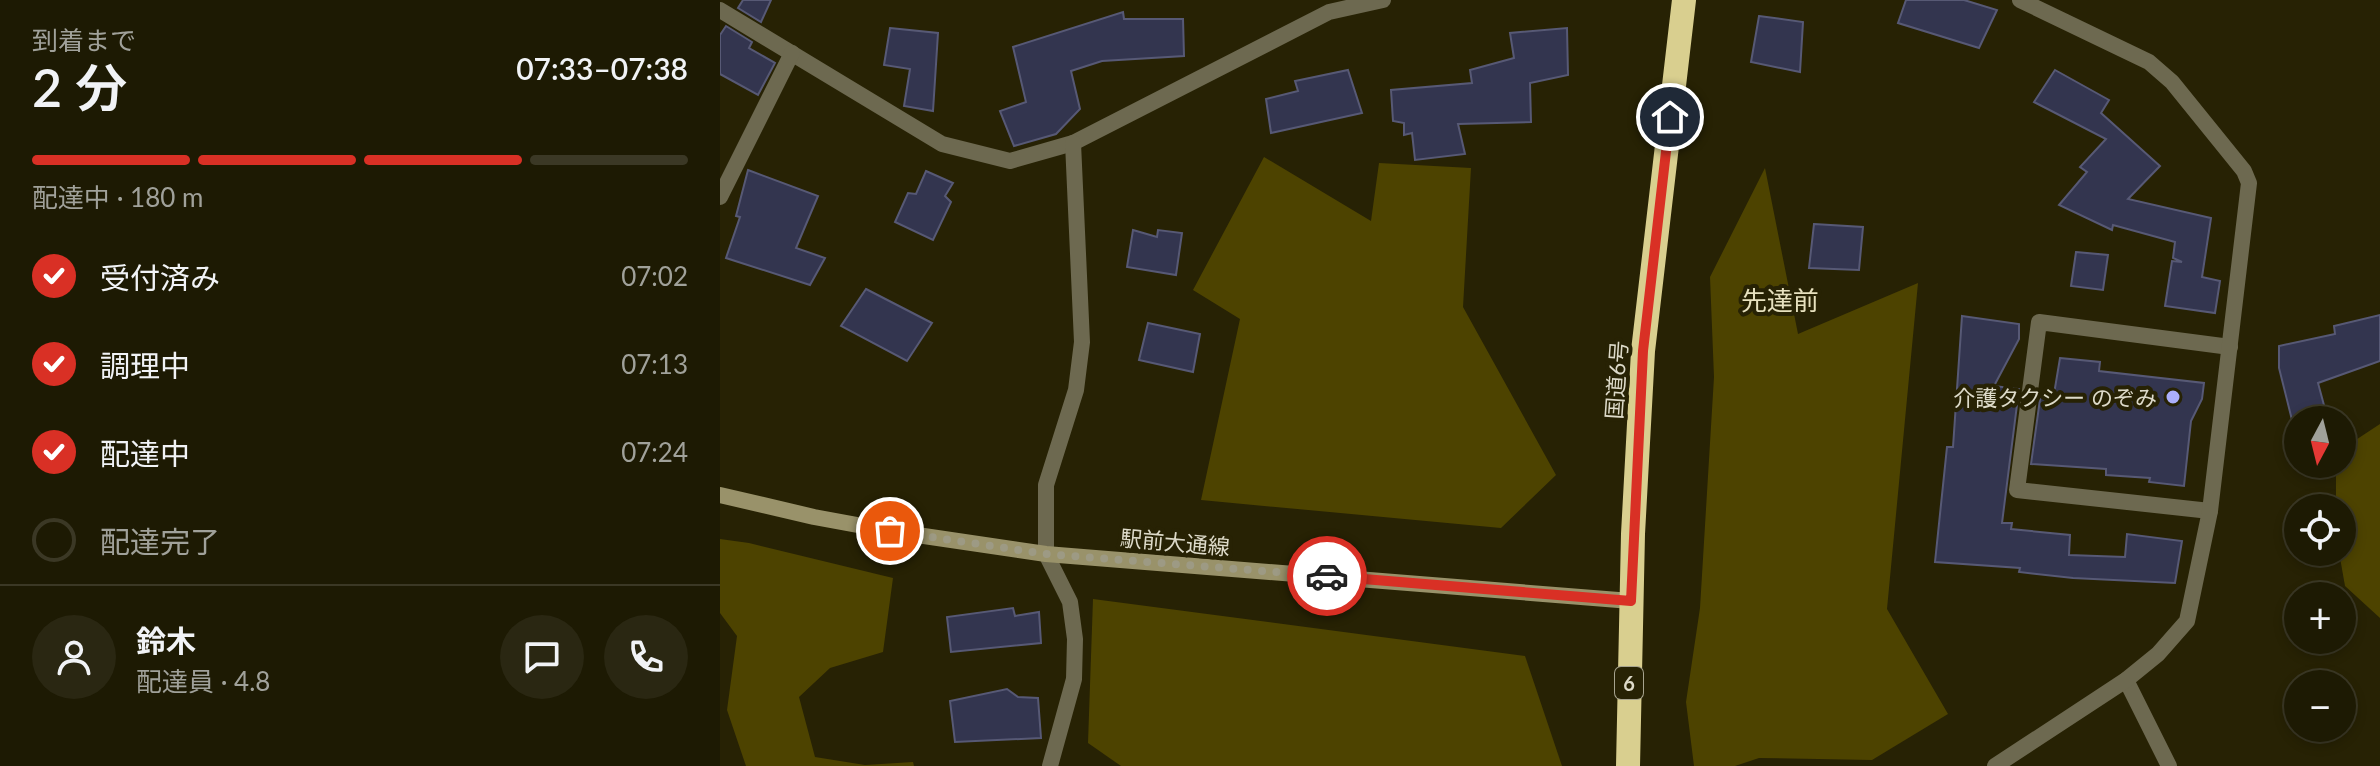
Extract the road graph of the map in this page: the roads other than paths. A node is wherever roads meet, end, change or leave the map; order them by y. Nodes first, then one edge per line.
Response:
1 (1383, 0) edge
2 (1684, 0) edge
3 (2020, 0) edge
4 (1327, 6) edge
5 (720, 10) edge
6 (792, 53) junction
7 (1073, 143) junction
8 (720, 197) edge
9 (2230, 347) junction
10 (720, 495) edge
11 (2210, 511) junction
12 (1046, 554) junction
13 (1631, 601) junction
14 (2126, 680) junction
15 (1050, 766) edge
16 (1628, 766) edge
17 (1995, 766) edge
18 (2169, 766) edge

1 - 4 street
2 - 13 highway, 国道6号 / 6
3 - 9 street
4 - 7 street
5 - 6 street
6 - 7 street
6 - 8 street
7 - 12 street
9 - 11 street
9 - 11 street
10 - 12 main road, 駅前大通線
11 - 14 street
12 - 13 main road, 駅前大通線
12 - 15 street
13 - 16 highway, 国道6号 / 6
14 - 17 street
14 - 18 street

